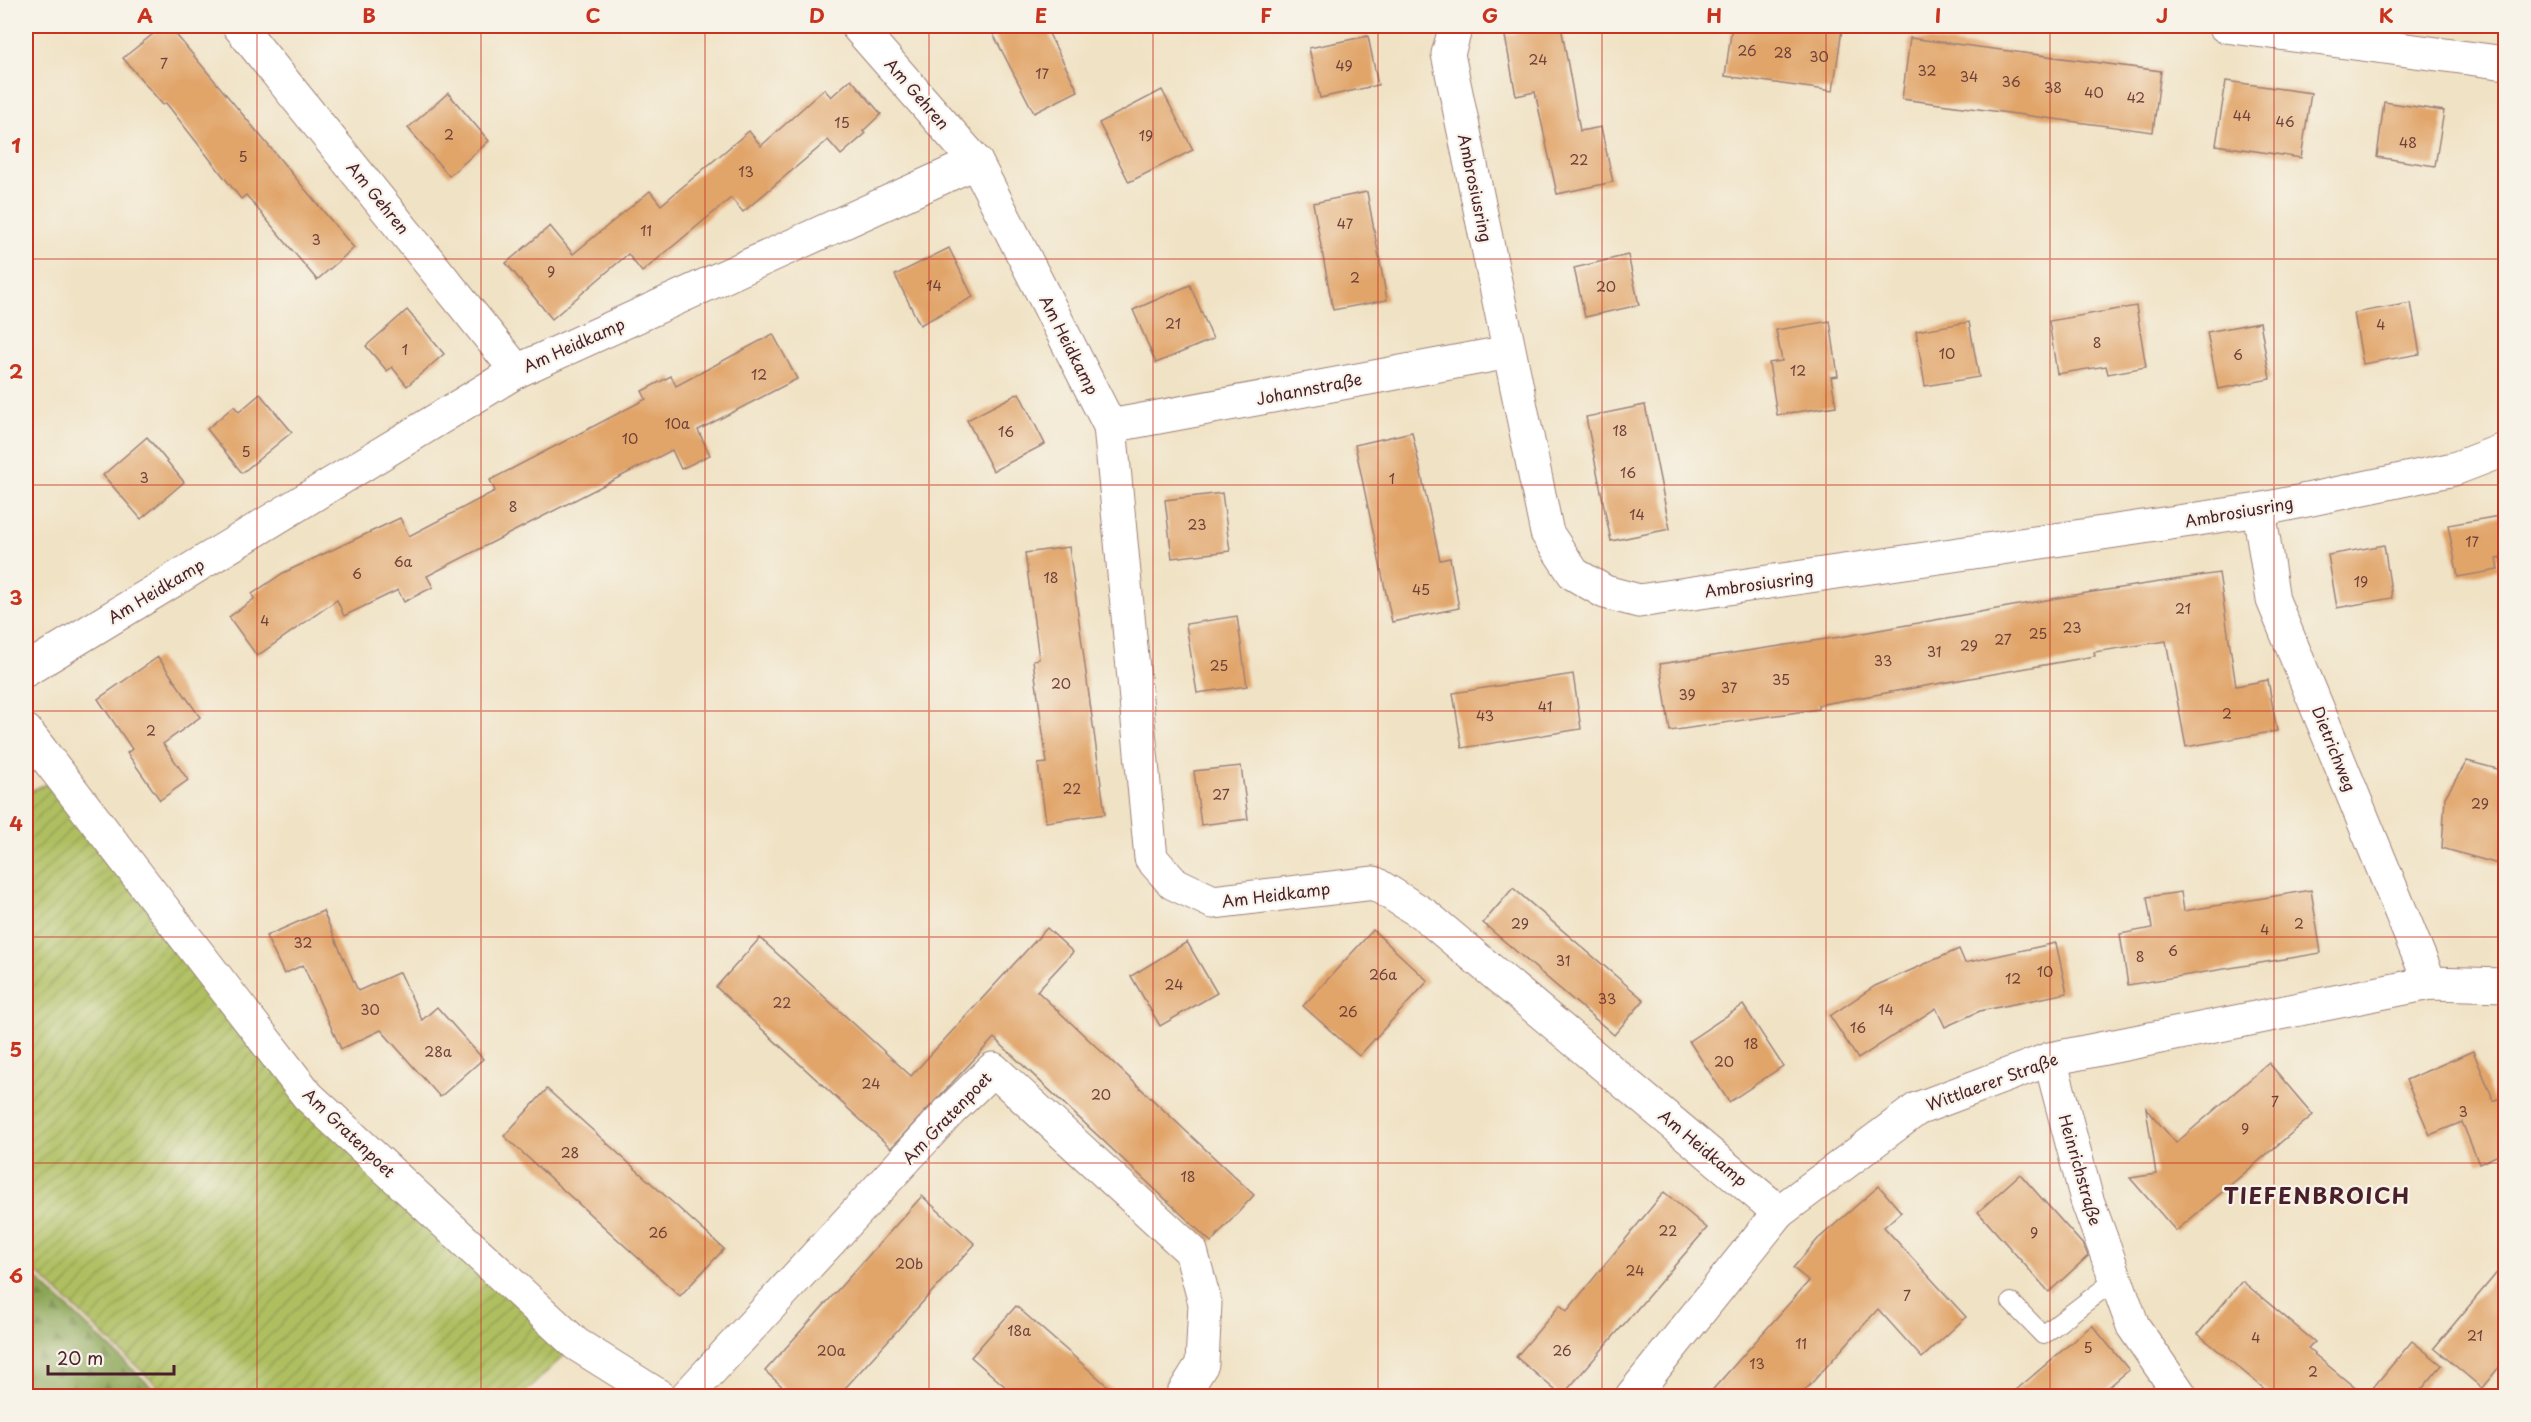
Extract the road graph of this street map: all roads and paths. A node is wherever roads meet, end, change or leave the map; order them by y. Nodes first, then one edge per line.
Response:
1 (239, 26) edge
2 (857, 26) edge
3 (1456, 26) edge
4 (2225, 26) edge
5 (2505, 63) edge
6 (976, 162) junction
7 (1509, 352) junction
8 (517, 371) junction
9 (1110, 426) junction
10 (2505, 448) edge
11 (2259, 510) junction
12 (26, 670) edge
13 (26, 731) edge
14 (2430, 983) junction
15 (2505, 985) edge
16 (2050, 1059) junction
17 (1779, 1212) junction
18 (2116, 1279) junction
19 (2011, 1302) dead end
20 (659, 1396) edge
21 (687, 1396) edge
22 (1182, 1396) edge
23 (1632, 1396) edge
24 (2181, 1396) edge

1 - 8 street, Am Gehren
2 - 6 street, Am Gehren
3 - 7 street, Ambrosiusring
4 - 5 street
6 - 8 street, Am Heidkamp
6 - 9 street, Am Heidkamp
7 - 9 street, Johannstraße
7 - 11 street, Ambrosiusring
8 - 12 street, Am Heidkamp
9 - 17 street, Am Heidkamp
10 - 11 street, Ambrosiusring
11 - 14 street, Dietrichweg
13 - 20 street, Am Gratenpoet
14 - 15 street, Wittlaerer Straße
14 - 16 street, Wittlaerer Straße
16 - 17 street, Wittlaerer Straße
16 - 18 street, Heinrichstraße
17 - 23 street, Wittlaerer Straße
18 - 19 lane
18 - 24 street, Heinrichstraße
21 - 22 street, Am Gratenpoet

